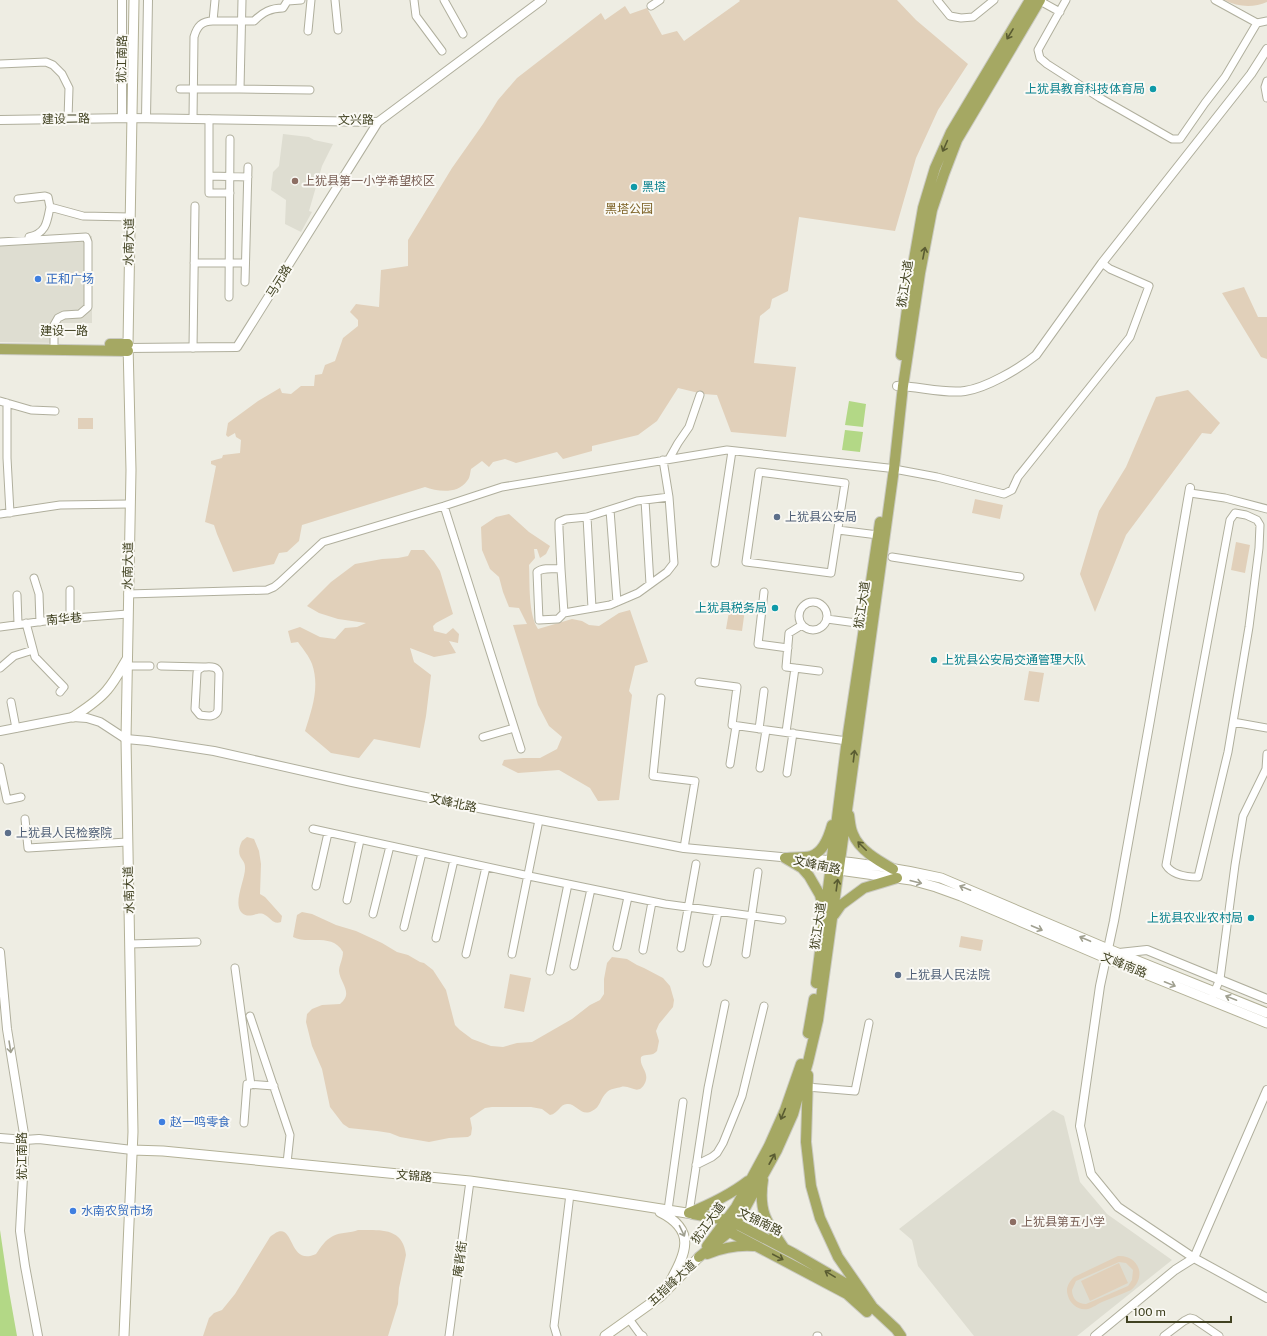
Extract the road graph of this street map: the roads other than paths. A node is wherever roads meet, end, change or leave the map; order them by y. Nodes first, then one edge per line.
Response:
1 (122, 0) edge
2 (134, 0) edge
3 (148, 0) edge
4 (215, 0) edge
5 (242, 0) edge
6 (301, 0) edge
7 (311, 0) edge
8 (334, 0) edge
9 (414, 0) edge
10 (444, 0) edge
11 (542, 0) edge
12 (660, 0) edge
13 (937, 0) edge
14 (994, 0) edge
15 (1037, 0) edge
16 (1066, 0) edge
17 (1215, 0) edge
18 (288, 1) edge
19 (652, 6) dead end
20 (1060, 12) junction
21 (213, 20) junction
22 (241, 20) junction
23 (1267, 22) edge
24 (1257, 23) junction
25 (338, 30) dead end
26 (308, 31) dead end
27 (464, 34) dead end
28 (1267, 49) edge
29 (442, 51) dead end
30 (0, 64) edge
31 (1267, 81) edge
32 (193, 89) junction
33 (240, 89) junction
34 (180, 90) dead end
35 (310, 90) dead end
36 (1267, 98) edge
37 (122, 118) junction
38 (131, 118) junction
39 (146, 118) junction
40 (68, 119) junction
41 (193, 119) junction
42 (209, 119) junction
43 (0, 120) edge
44 (378, 122) junction
45 (230, 139) dead end
46 (248, 167) dead end
47 (209, 176) junction
48 (230, 177) junction
49 (248, 177) junction
50 (230, 193) junction
51 (18, 199) dead end
52 (195, 206) dead end
53 (50, 207) junction
54 (130, 217) junction
55 (0, 242) edge
56 (1102, 262) junction
57 (194, 263) junction
58 (229, 263) junction
59 (245, 263) junction
60 (245, 282) dead end
61 (229, 298) dead end
62 (0, 344) edge
63 (54, 344) junction
64 (128, 348) junction
65 (193, 348) junction
66 (0, 349) edge
67 (900, 386) junction
68 (700, 395) dead end
69 (4, 402) edge
70 (55, 411) dead end
71 (732, 451) junction
72 (666, 460) junction
73 (891, 468) junction
74 (1190, 490) joint
75 (669, 497) junction
76 (645, 500) junction
77 (129, 504) junction
78 (444, 506) junction
79 (1267, 509) edge
80 (610, 510) junction
81 (10, 513) junction
82 (0, 514) edge
83 (587, 517) junction
84 (838, 530) junction
85 (878, 535) junction
86 (892, 557) dead end
87 (715, 563) dead end
88 (561, 569) junction
89 (34, 578) dead end
90 (1020, 578) dead end
91 (650, 584) junction
92 (70, 590) dead end
93 (764, 592) dead end
94 (128, 594) junction
95 (17, 595) dead end
96 (617, 602) junction
97 (592, 608) junction
98 (564, 613) junction
99 (128, 614) junction
100 (70, 618) junction
101 (827, 619) junction
102 (40, 622) junction
103 (26, 623) junction
104 (18, 624) junction
105 (802, 624) junction
106 (864, 624) junction
107 (0, 627) edge
108 (788, 648) junction
109 (33, 650) junction
110 (128, 662) junction
111 (150, 666) dead end
112 (161, 666) dead end
113 (203, 667) junction
114 (0, 668) edge
115 (795, 668) junction
116 (819, 670) dead end
117 (699, 682) dead end
118 (764, 691) dead end
119 (60, 692) dead end
120 (661, 698) dead end
121 (11, 702) dead end
122 (73, 717) junction
123 (1233, 722) junction
124 (736, 726) junction
125 (16, 728) junction
126 (514, 728) junction
127 (1267, 728) edge
128 (762, 729) junction
129 (0, 731) edge
130 (790, 733) junction
131 (483, 737) dead end
132 (126, 739) junction
133 (847, 742) junction
134 (521, 749) dead end
135 (1267, 754) edge
136 (730, 764) dead end
137 (0, 767) edge
138 (760, 768) dead end
139 (1266, 769) edge
140 (787, 772) dead end
141 (21, 797) dead end
142 (843, 806) junction
143 (25, 819) dead end
144 (539, 820) junction
145 (313, 830) dead end
146 (328, 833) junction
147 (360, 840) junction
148 (127, 842) junction
149 (390, 846) junction
150 (684, 848) junction
151 (422, 853) junction
152 (784, 858) junction
153 (454, 860) junction
154 (696, 864) dead end
155 (835, 865) junction
156 (486, 867) junction
157 (758, 872) dead end
158 (895, 874) junction
159 (529, 876) junction
160 (568, 884) junction
161 (316, 886) dead end
162 (591, 889) junction
163 (628, 896) junction
164 (347, 900) dead end
165 (652, 902) junction
166 (689, 907) junction
167 (718, 912) junction
168 (373, 914) dead end
169 (752, 916) junction
170 (828, 918) junction
171 (782, 920) dead end
172 (404, 927) dead end
173 (436, 938) dead end
174 (196, 942) dead end
175 (130, 944) junction
176 (617, 947) dead end
177 (681, 948) dead end
178 (643, 950) dead end
179 (0, 952) edge
180 (1107, 953) junction
181 (1119, 953) junction
182 (466, 954) dead end
183 (512, 954) dead end
184 (746, 954) dead end
185 (707, 963) dead end
186 (574, 966) dead end
187 (235, 968) dead end
188 (550, 971) dead end
189 (1220, 979) junction
190 (1213, 996) junction
191 (1267, 999) edge
192 (725, 1004) dead end
193 (764, 1006) dead end
194 (1267, 1013) edge
195 (250, 1016) dead end
196 (869, 1023) dead end
197 (1267, 1023) edge
198 (808, 1062) junction
199 (251, 1085) junction
200 (274, 1086) junction
201 (807, 1087) junction
202 (1267, 1090) edge
203 (682, 1102) dead end
204 (244, 1123) dead end
205 (0, 1138) edge
206 (25, 1140) junction
207 (132, 1150) junction
208 (287, 1163) junction
209 (696, 1165) junction
210 (764, 1174) junction
211 (752, 1177) junction
212 (470, 1181) junction
213 (570, 1194) junction
214 (652, 1207) junction
215 (668, 1210) junction
216 (691, 1214) junction
217 (727, 1226) junction
218 (756, 1246) junction
219 (784, 1248) junction
220 (699, 1257) junction
221 (1194, 1258) junction
222 (664, 1292) junction
223 (1267, 1298) edge
224 (874, 1309) junction
225 (629, 1319) junction
226 (38, 1336) edge
227 (124, 1336) edge
228 (449, 1336) edge
229 (557, 1336) edge
230 (605, 1336) edge
231 (643, 1336) edge
232 (893, 1336) edge
233 (901, 1336) edge
234 (1095, 1336) edge
235 (1164, 1336) edge
236 (1219, 1336) edge

1 - 37 street, 犹江南路
2 - 38 main road, 水南大道
3 - 39 street
4 - 21 street
5 - 22 street
6 - 18 street
7 - 26 street
8 - 25 street
9 - 29 street
10 - 27 street
11 - 44 street, 文兴路
12 - 19 street
13 - 14 street
15 - 20 street
15 - 67 main road, 犹江大道
16 - 20 street
17 - 24 street
18 - 22 street
20 - 24 street
21 - 22 street
21 - 32 street
22 - 33 street
23 - 24 street
28 - 56 street
30 - 40 street
31 - 36 street
32 - 33 street
32 - 34 street
32 - 41 street
33 - 35 street
37 - 38 street, 建设二路
37 - 40 street, 建设二路
38 - 39 street, 文兴路
38 - 54 main road, 水南大道
39 - 41 street, 文兴路
40 - 43 street, 建设二路
41 - 42 street, 文兴路
42 - 44 street, 文兴路
42 - 47 street
44 - 65 street, 马元路
45 - 48 street
46 - 49 street
47 - 48 street
47 - 50 street
48 - 49 street
48 - 50 street
49 - 59 street
50 - 58 street
51 - 53 street
52 - 57 street
53 - 54 street
53 - 55 street
54 - 64 main road, 水南大道
55 - 63 street
56 - 67 street
56 - 73 street
57 - 58 street
57 - 65 street
58 - 59 street
58 - 61 street
59 - 60 street
62 - 63 main road, 建设一路
63 - 64 main road, 建设一路
64 - 65 street, 马元路
64 - 66 main road
64 - 77 main road, 水南大道
67 - 73 main road, 犹江大道
68 - 72 street
69 - 70 street
69 - 81 street
71 - 72 street
71 - 73 street
71 - 87 street
72 - 75 street
72 - 78 street
73 - 85 main road, 犹江大道
142 -> 73 main road, 犹江大道
74 - 79 street
74 - 180 street
75 - 76 street
75 - 91 street
76 - 80 street
76 - 91 street
77 - 81 street
77 - 94 main road, 水南大道
78 - 94 street
78 - 126 street
80 - 83 street
80 - 96 street
81 - 82 street
83 - 88 street
83 - 97 street
84 - 84 street
84 - 85 street
85 - 106 main road, 犹江大道
86 - 90 street
88 - 98 street
88 - 98 street
89 - 102 street
91 - 96 street
92 - 100 street
93 - 108 street
94 - 99 main road, 水南大道
95 - 104 street
96 - 97 street
97 - 98 street
99 - 100 street, 南华巷
99 - 110 main road, 水南大道
100 - 102 street, 南华巷
101 - 105 street
101 - 105 street
101 - 106 street
102 - 103 street, 南华巷
103 - 104 street, 南华巷
103 - 109 street
104 - 107 street, 南华巷
105 - 108 street
106 - 133 main road, 犹江大道
108 - 115 street
109 - 114 street
109 - 119 street
110 - 111 street
110 - 122 main road
110 - 132 main road, 水南大道
112 - 113 street
113 - 113 street
115 - 116 street
115 - 130 street
117 - 124 street
118 - 128 street
120 - 150 street
121 - 125 street
122 - 125 street
122 - 132 street
123 - 123 street
123 - 127 street
124 - 128 street
124 - 136 street
125 - 129 street
126 - 131 street
126 - 134 street
128 - 130 street
128 - 138 street
130 - 133 street
130 - 140 street
132 - 144 street, 文峰北路
132 - 148 main road, 水南大道
133 - 142 main road, 犹江大道
135 - 139 street
137 - 141 street
139 - 189 street
142 - 152 main road
142 - 155 main road, 犹江大道
158 -> 142 main road
143 - 148 street
144 - 150 street, 文峰北路
144 - 159 street
145 - 146 street
146 - 147 street
146 - 161 street
147 - 149 street
147 - 164 street
148 - 175 main road, 水南大道
149 - 151 street
149 - 168 street
150 - 152 street, 文峰北路
151 - 153 street
151 - 172 street
152 - 155 main road, 文峰南路
152 - 170 main road
153 - 156 street
153 - 173 street
154 - 166 street
155 - 158 main road, 文峰南路
155 - 170 main road, 犹江大道
156 - 159 street
156 - 182 street
157 - 169 street
158 - 170 main road
158 - 180 main road, 文峰南路
159 - 160 street
159 - 183 street
160 - 162 street
160 - 188 street
162 - 163 street
162 - 186 street
163 - 165 street
163 - 176 street
165 - 166 street
165 - 178 street
166 - 167 street
166 - 177 street
167 - 169 street
167 - 185 street
169 - 171 street
169 - 184 street
170 - 198 main road, 犹江大道
170 -> 211 main road, 犹江大道
174 - 175 street
175 - 207 main road, 水南大道
179 -> 206 street, 犹江南路
180 - 181 main road, 文峰南路
180 -> 190 main road, 文峰南路
180 - 221 street
181 - 189 street
181 - 190 main road, 文峰南路
187 - 199 street
189 - 190 street
189 - 191 street
194 -> 190 main road, 文峰南路
190 - 197 main road, 文峰南路
192 - 209 street
193 - 209 street
195 - 200 street
196 - 201 street
198 - 201 main road
210 -> 198 main road, 犹江大道
199 - 200 street
199 - 204 street
200 - 208 street
201 - 224 main road
202 - 221 street
203 - 215 street
205 - 206 street
206 - 207 street
206 - 226 street, 犹江南路
207 - 208 main road, 文锦路
207 - 227 main road, 水南大道
208 - 212 main road, 文锦路
209 - 216 street
210 - 217 main road, 犹江大道
210 - 219 main road
211 - 216 main road
211 - 217 main road, 犹江大道
212 - 213 main road, 文锦路
212 - 228 street, 庵背街
213 - 214 main road, 文锦路
213 - 229 street
214 - 215 main road, 文锦路
214 -> 222 main road
215 - 216 main road, 文锦路
216 - 217 main road, 文锦南路
217 - 218 main road, 文锦南路
217 - 219 main road, 文锦南路
217 - 220 main road, 犹江大道
218 - 220 main road
218 -> 232 main road, 文锦南路
224 -> 219 main road, 文锦南路
220 - 222 main road, 五指峰大道
221 - 223 street
221 - 234 street
222 - 225 main road, 五指峰大道
224 - 233 main road, 文锦南路
225 - 230 main road, 五指峰大道
225 - 231 street
235 - 236 street

